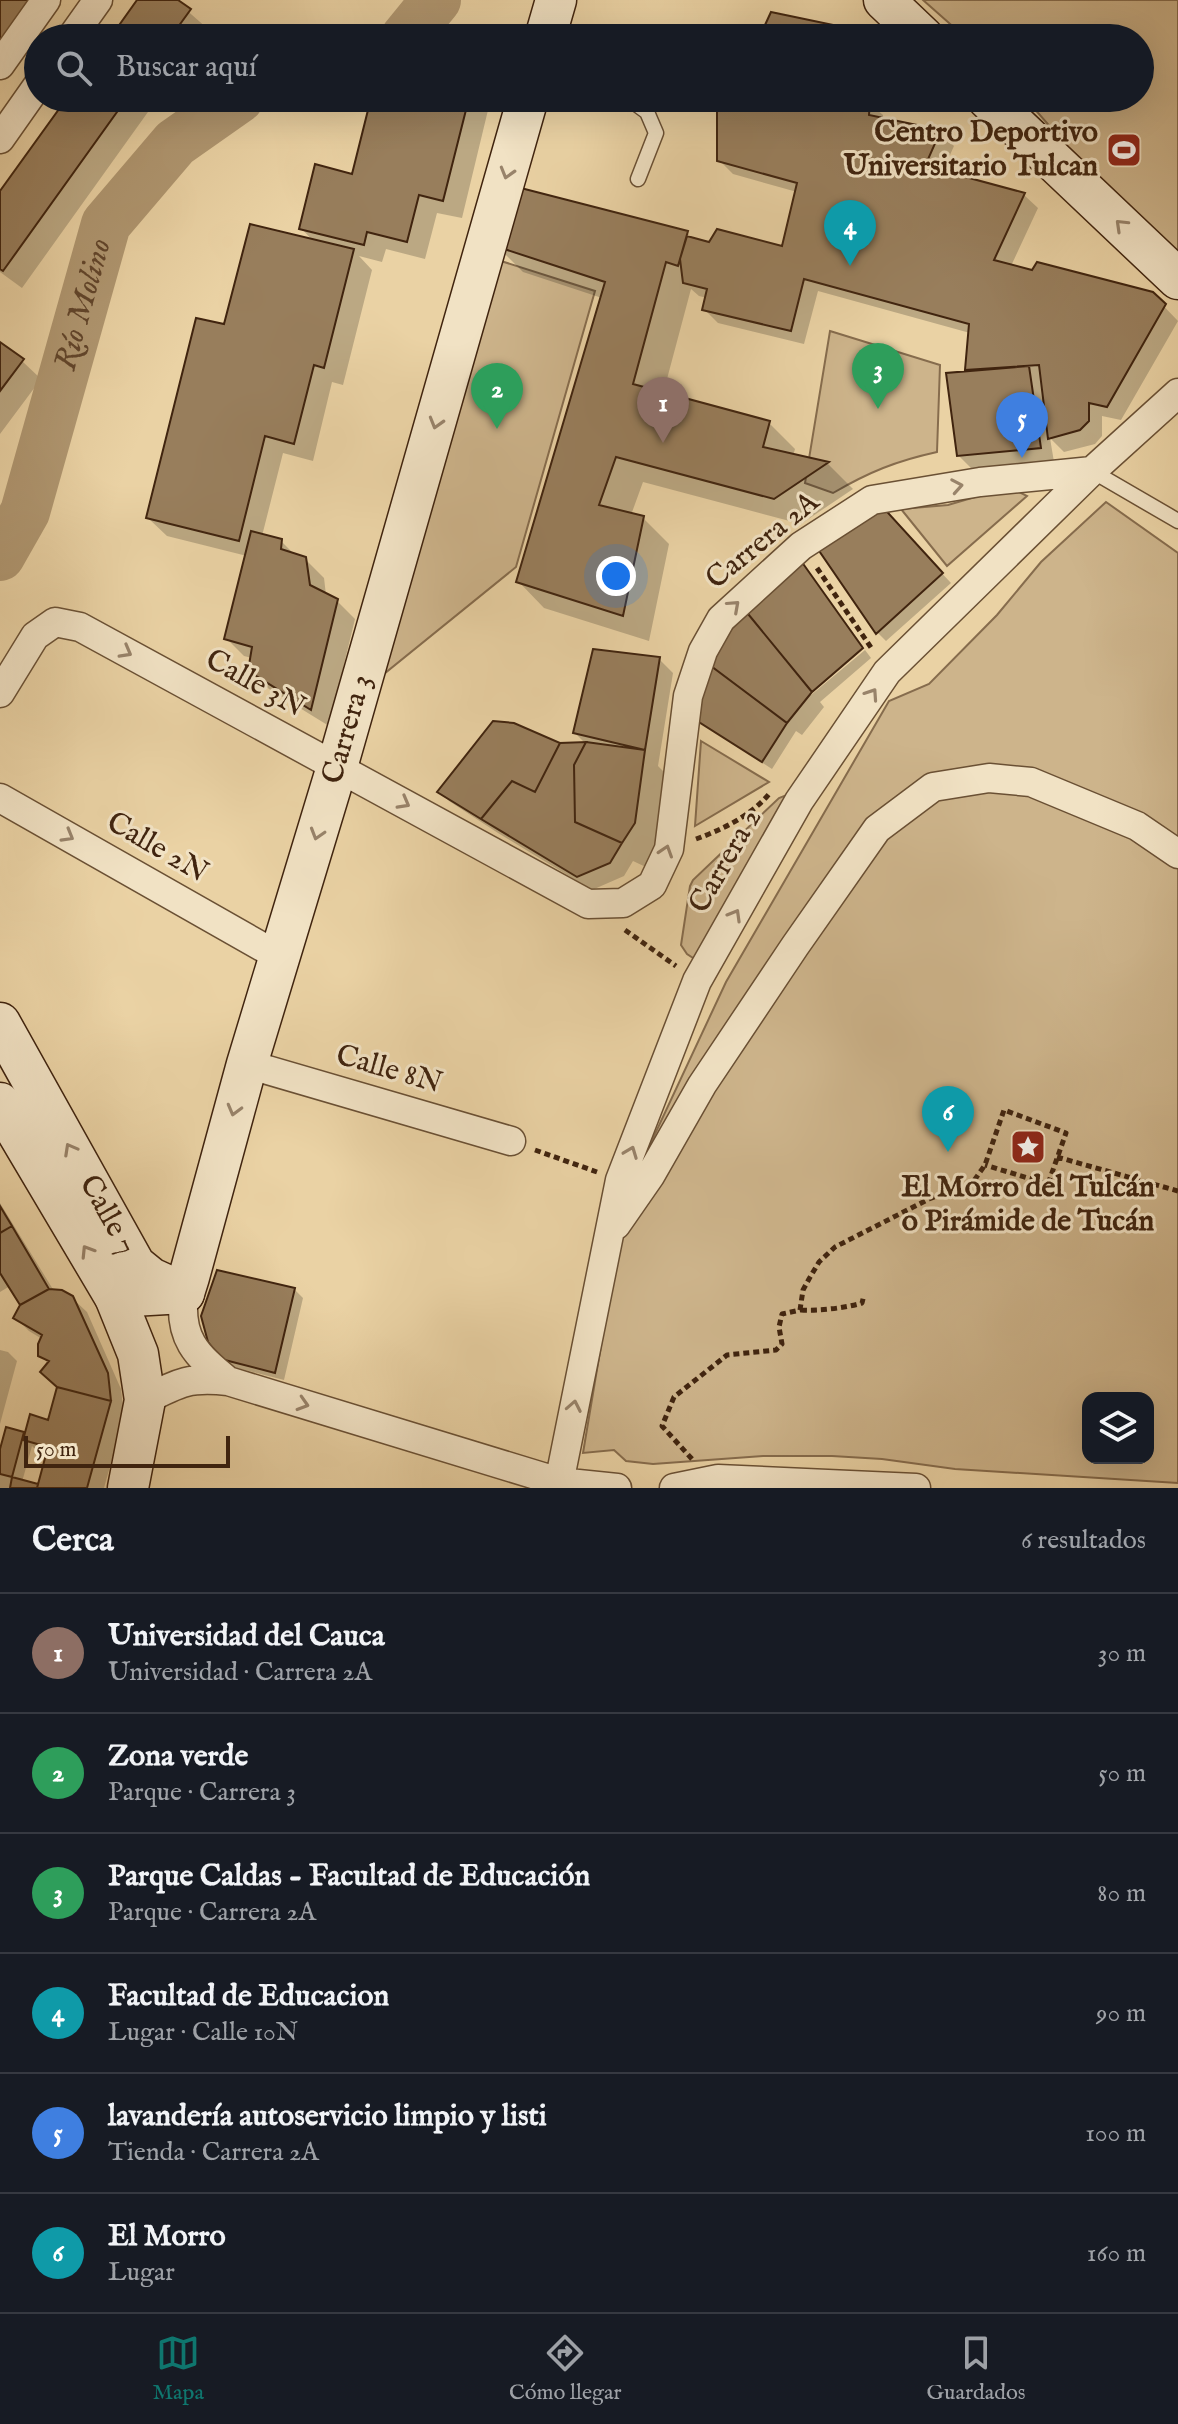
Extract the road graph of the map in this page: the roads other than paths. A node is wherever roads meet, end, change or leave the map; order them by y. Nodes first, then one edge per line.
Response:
1 (46, 0) edge
2 (98, 0) edge
3 (556, 0) edge
4 (884, 0) edge
5 (29, 24) edge
6 (81, 24) edge
7 (549, 24) edge
8 (909, 24) edge
9 (24, 31) edge
10 (0, 65) edge
11 (24, 105) edge
12 (524, 112) edge
13 (647, 112) edge
14 (1002, 112) edge
15 (0, 139) edge
16 (638, 179) dead end
17 (1178, 279) edge
18 (1178, 393) edge
19 (1092, 471) junction
20 (1178, 521) edge
21 (0, 693) edge
22 (337, 767) junction
23 (0, 798) edge
24 (1178, 854) edge
25 (588, 904) joint
26 (280, 957) junction
27 (0, 1023) edge
28 (247, 1064) junction
29 (0, 1103) edge
30 (511, 1141) road end
31 (607, 1238) junction
32 (184, 1293) junction
33 (115, 1297) junction
34 (228, 1381) junction
35 (145, 1400) junction
36 (558, 1485) edge
37 (128, 1488) edge
38 (617, 1488) edge
39 (674, 1488) edge
40 (916, 1488) edge

1 - 5 street
2 - 6 street
3 - 7 main road
4 - 8 main road
9 - 10 street
11 - 15 street
12 -> 22 main road, Carrera 3
13 - 16 lane
17 -> 14 main road
18 - 19 street, Carrera 2
19 - 20 lane
25 -> 19 street, Carrera 2A
31 -> 19 street, Carrera 2
21 -> 22 street, Calle 3N
22 -> 25 street, Calle 3N
22 -> 26 main road, Carrera 3
23 -> 26 street, Calle 2N
24 - 31 street
26 - 28 main road, Carrera 3
32 -> 27 main road, Calle 7
28 - 30 street, Calle 8N
28 -> 32 main road, Carrera 3
33 -> 29 main road, Calle 7
36 -> 31 street, Carrera 2
32 - 33 main road
32 - 34 street
33 - 35 main road, Calle 7
34 - 35 street
34 -> 36 street
35 - 37 main road
36 - 38 street
39 - 40 street

